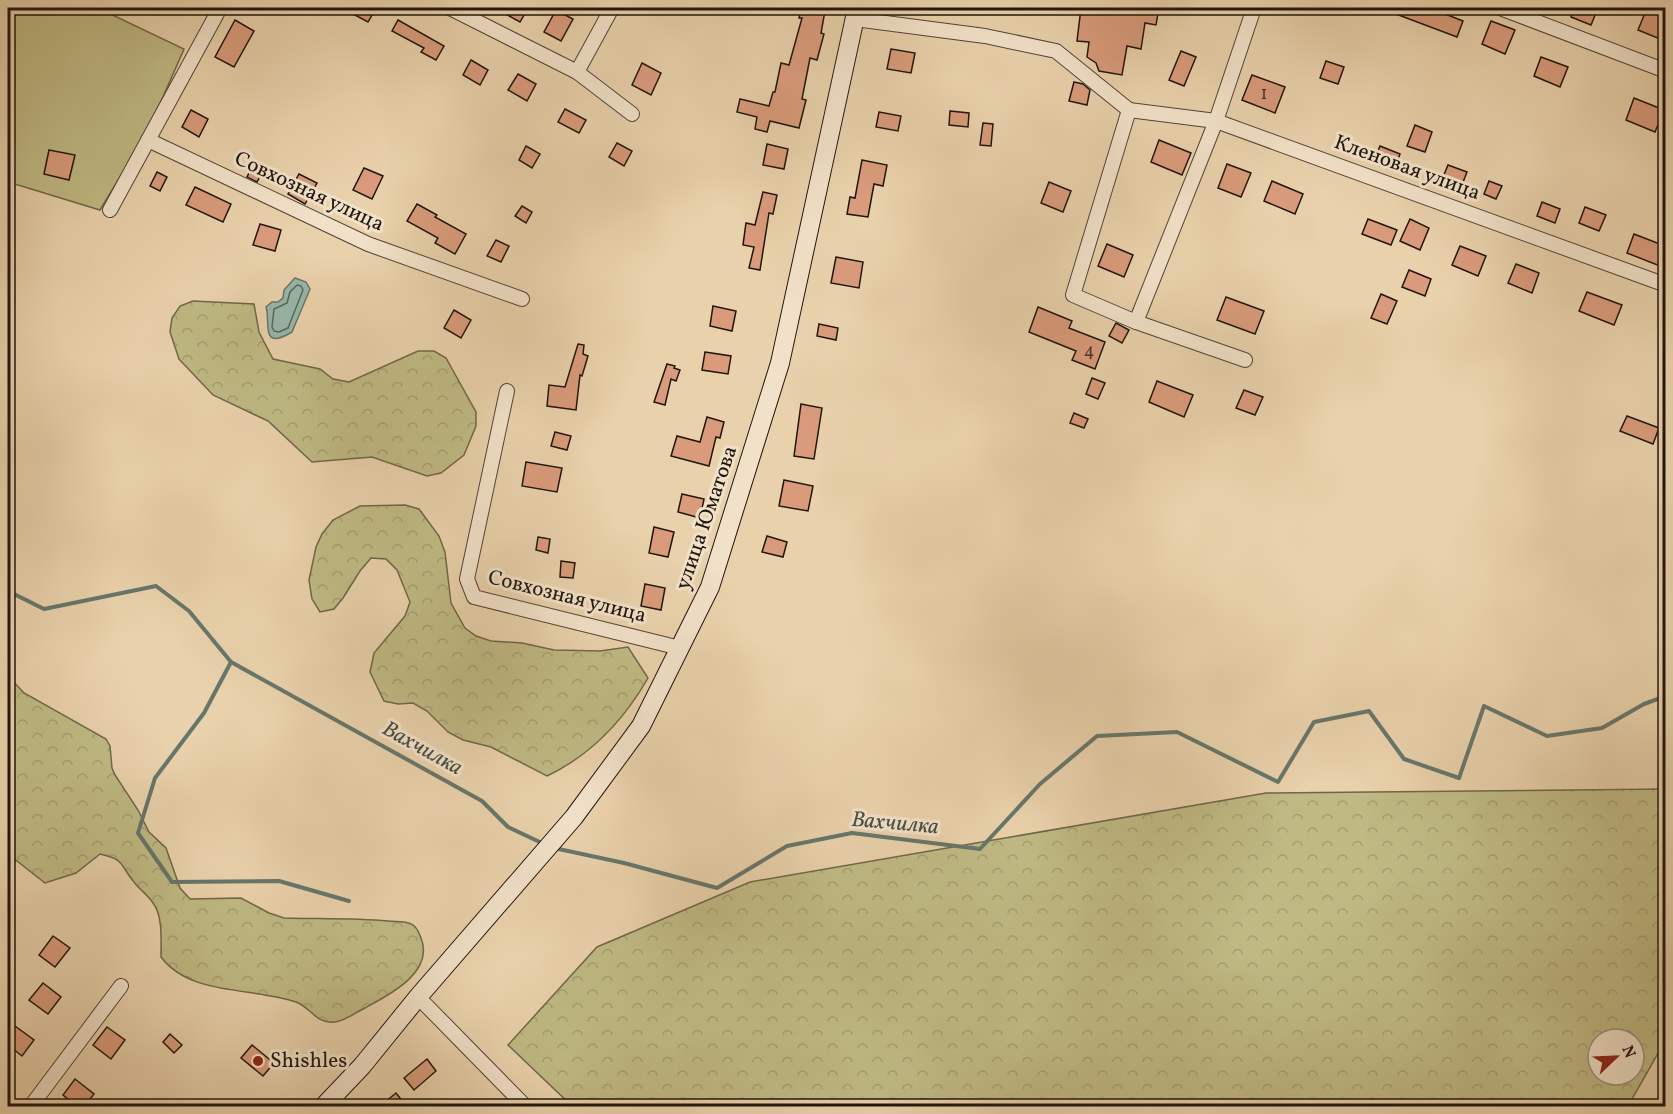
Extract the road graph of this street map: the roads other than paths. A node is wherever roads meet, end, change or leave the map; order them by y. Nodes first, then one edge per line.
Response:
1 (220, 8) edge
2 (450, 8) edge
3 (612, 8) edge
4 (1254, 8) edge
5 (1500, 8) edge
6 (856, 13) edge
7 (1665, 71) edge
8 (577, 72) junction
9 (1129, 110) junction
10 (632, 114) dead end
11 (1216, 121) junction
12 (148, 140) junction
13 (110, 210) dead end
14 (1665, 285) edge
15 (522, 299) dead end
16 (1136, 322) junction
17 (1245, 360) dead end
18 (507, 390) dead end
19 (680, 648) junction
20 (121, 986) dead end
21 (418, 997) junction
22 (31, 1107) edge
23 (324, 1107) edge
24 (525, 1107) edge

1 - 12 street
2 - 8 street
3 - 8 street
4 - 11 street
5 - 7 street
6 - 9 street
6 - 19 main road, улица Юматова
8 - 10 street
9 - 11 street, Кленовая улица
9 - 16 street
11 - 14 street, Кленовая улица
11 - 16 street
12 - 13 street
12 - 15 street, Совхозная улица
16 - 17 street
18 - 19 street, Совхозная улица
19 - 21 main road, улица Юматова
20 - 22 street
21 - 23 main road, улица Юматова
21 - 24 street

